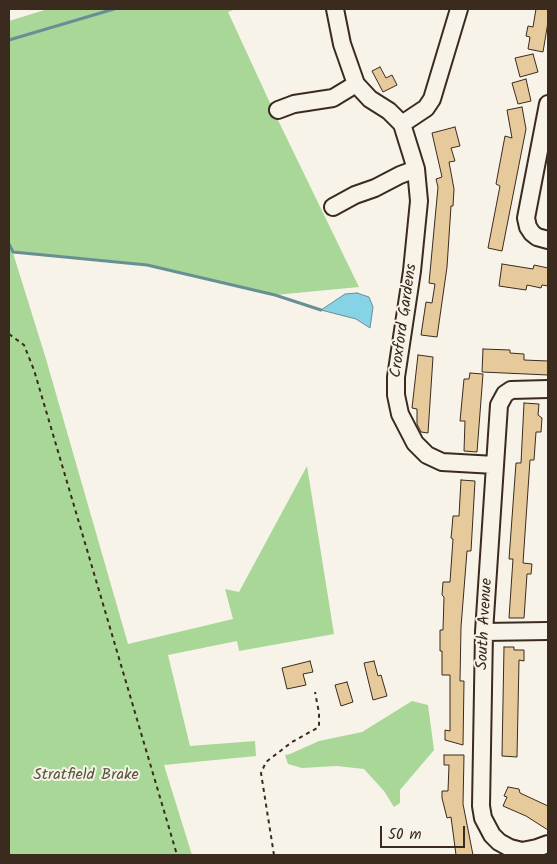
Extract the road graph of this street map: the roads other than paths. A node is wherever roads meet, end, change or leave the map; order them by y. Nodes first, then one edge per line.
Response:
1 (335, 9) edge
2 (459, 9) edge
3 (356, 84) junction
4 (548, 104) edge
5 (278, 110) dead end
6 (402, 124) junction
7 (416, 169) junction
8 (333, 207) dead end
9 (548, 240) edge
10 (548, 389) edge
11 (495, 465) junction
12 (548, 631) edge
13 (484, 632) junction
14 (548, 844) edge
15 (508, 852) edge

1 - 3 street
2 - 6 street
3 - 5 street
3 - 6 street
4 - 9 street
6 - 7 street, Croxford Gardens
7 - 8 street
7 - 11 street, Croxford Gardens
10 - 11 street, South Avenue
11 - 13 street, South Avenue
12 - 13 street
13 - 15 street, South Avenue
14 - 15 street, South Avenue

